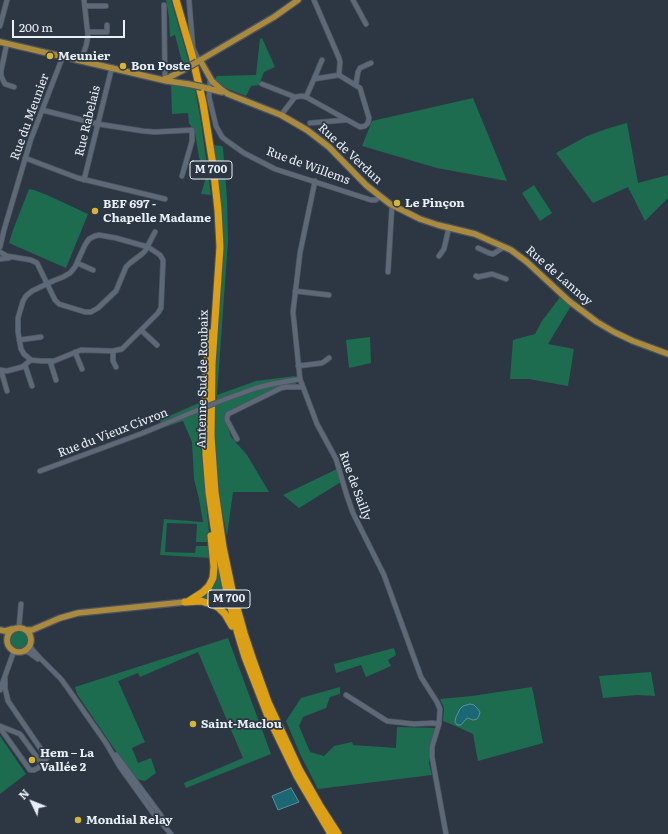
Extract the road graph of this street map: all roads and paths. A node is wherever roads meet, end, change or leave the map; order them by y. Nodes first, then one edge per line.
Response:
1 (7, 0) edge
2 (84, 0) edge
3 (174, 0) edge
4 (189, 0) edge
5 (314, 0) edge
6 (353, 0) edge
7 (295, 1) edge
8 (164, 5) dead end
9 (85, 6) junction
10 (106, 6) dead end
11 (366, 24) dead end
12 (107, 25) dead end
13 (0, 26) edge
14 (88, 32) junction
15 (0, 42) edge
16 (7, 43) junction
17 (63, 56) junction
18 (82, 60) junction
19 (322, 60) dead end
20 (199, 61) junction
21 (371, 63) dead end
22 (112, 67) junction
23 (185, 69) junction
24 (0, 74) edge
25 (339, 75) junction
26 (165, 79) junction
27 (210, 79) junction
28 (314, 79) junction
29 (188, 84) junction
30 (262, 84) dead end
31 (356, 84) junction
32 (201, 86) junction
33 (14, 87) dead end
34 (209, 89) junction
35 (228, 94) junction
36 (295, 97) junction
37 (306, 97) junction
38 (42, 110) junction
39 (281, 116) junction
40 (346, 120) junction
41 (310, 123) dead end
42 (98, 124) junction
43 (25, 158) junction
44 (182, 176) dead end
45 (84, 180) junction
46 (315, 181) junction
47 (379, 196) junction
48 (165, 199) dead end
49 (392, 206) junction
50 (449, 227) junction
51 (456, 229) joint
52 (4, 230) junction
53 (154, 232) dead end
54 (0, 240) edge
55 (0, 247) edge
56 (148, 247) junction
57 (504, 247) junction
58 (478, 248) dead end
59 (0, 252) edge
60 (439, 256) dead end
61 (0, 258) edge
62 (23, 259) junction
63 (77, 263) junction
64 (93, 270) dead end
65 (388, 272) dead end
66 (476, 276) dead end
67 (506, 279) dead end
68 (47, 284) junction
69 (295, 291) junction
70 (329, 295) dead end
71 (141, 330) junction
72 (41, 337) dead end
73 (19, 340) junction
74 (157, 345) dead end
75 (113, 351) junction
76 (75, 352) junction
77 (668, 354) edge
78 (329, 358) dead end
79 (32, 360) junction
80 (50, 361) junction
81 (25, 365) junction
82 (298, 366) junction
83 (116, 367) dead end
84 (82, 369) dead end
85 (1, 370) edge
86 (300, 379) junction
87 (56, 380) dead end
88 (32, 386) dead end
89 (302, 387) junction
90 (7, 391) dead end
91 (237, 439) dead end
92 (40, 471) dead end
93 (210, 498) junction
94 (185, 602) junction
95 (21, 604) dead end
96 (48, 623) junction
97 (19, 627) junction
98 (12, 629) junction
99 (0, 630) edge
100 (26, 630) junction
101 (0, 634) edge
102 (31, 638) junction
103 (7, 642) junction
104 (30, 645) junction
105 (14, 651) junction
106 (23, 651) junction
107 (43, 662) junction
108 (5, 678) junction
109 (256, 687) junction
110 (0, 690) edge
111 (346, 695) dead end
112 (439, 724) junction
113 (0, 727) edge
114 (47, 758) junction
115 (171, 834) edge
116 (330, 834) edge
117 (338, 834) edge
118 (446, 834) edge

1 - 13 street
2 - 9 street
3 - 93 highway, Antenne Sud de Roubaix / M 700
3 - 117 highway, Antenne Sud de Roubaix / M 700
4 - 20 street
5 - 25 street
6 - 11 street
7 - 20 main road
8 - 26 street
9 - 10 street
9 - 14 street
12 - 14 street
14 - 18 street
15 - 16 main road
16 - 17 main road
16 - 24 street
17 - 18 main road
17 - 38 street, Rue du Meunier
18 - 22 main road
19 - 28 street
20 - 23 main road, bridge
20 - 27 main road
21 - 31 street
22 - 26 main road
22 - 42 street, Rue Rabelais
23 - 26 main road
23 - 29 main road
24 - 33 street
25 - 28 street
25 - 31 street
26 - 29 main road
27 - 32 main road
27 - 34 street, Rue de Willems
27 - 35 main road, Rue de Verdun
28 - 37 street
29 - 32 main road, bridge
30 - 36 street
31 - 40 street
32 - 34 main road
34 - 35 main road
34 - 46 street, Rue de Willems
35 - 39 main road, Rue de Verdun
36 - 37 street
36 - 39 street
37 - 40 street
38 - 42 street
38 - 43 street, Rue du Meunier
39 - 47 main road, Rue de Verdun
40 - 41 street
42 - 44 street
42 - 45 street, Rue Rabelais
43 - 45 street
43 - 52 street, Rue du Meunier
45 - 48 street
46 - 47 street, Rue de Willems
46 - 69 street, Rue de Sailly
47 - 49 main road, Rue de Verdun
49 - 50 main road, Rue de Verdun
49 - 65 street
50 - 51 main road, Rue de Verdun
50 - 60 street
51 - 57 main road, Rue de Lannoy
52 - 54 street, Rue du Meunier
52 - 55 street, Rue du Meunier
53 - 56 street
56 - 63 street
56 - 68 street
56 - 71 street
57 - 58 street
57 - 77 main road, Rue de Lannoy
59 - 61 street
59 - 62 street
61 - 62 street
62 - 68 street
63 - 64 street
63 - 68 street
66 - 67 street
68 - 73 street
69 - 70 street
69 - 82 street, Rue de Sailly
71 - 74 street
71 - 75 street
72 - 73 street
73 - 79 street
75 - 76 street
75 - 83 street
76 - 80 street
76 - 84 street
78 - 82 street
79 - 80 street
79 - 81 street
80 - 87 street
81 - 85 street
81 - 88 street
82 - 86 street, Rue de Sailly
85 - 90 street
86 - 89 street, Rue de Sailly
86 - 92 street, Rue du Vieux Civron, bridge
89 - 91 street
89 - 112 street, Rue de Sailly
93 - 94 highway
93 - 109 highway, Antenne Sud de Roubaix / M 700
94 - 96 main road
94 - 109 highway
95 - 97 street
96 - 100 main road
96 - 102 main road
97 - 98 main road
97 - 100 main road
98 - 99 main road
98 - 103 main road
100 - 102 main road
101 - 103 main road
102 - 104 main road
103 - 105 main road
104 - 106 main road
104 - 107 street
105 - 106 main road
105 - 108 street
106 - 107 street
107 - 115 street
108 - 110 street
108 - 114 street
109 - 116 highway, Antenne Sud de Roubaix / M 700
111 - 112 street
112 - 118 street, Rue de Sailly
113 - 114 street
113 - 114 street

